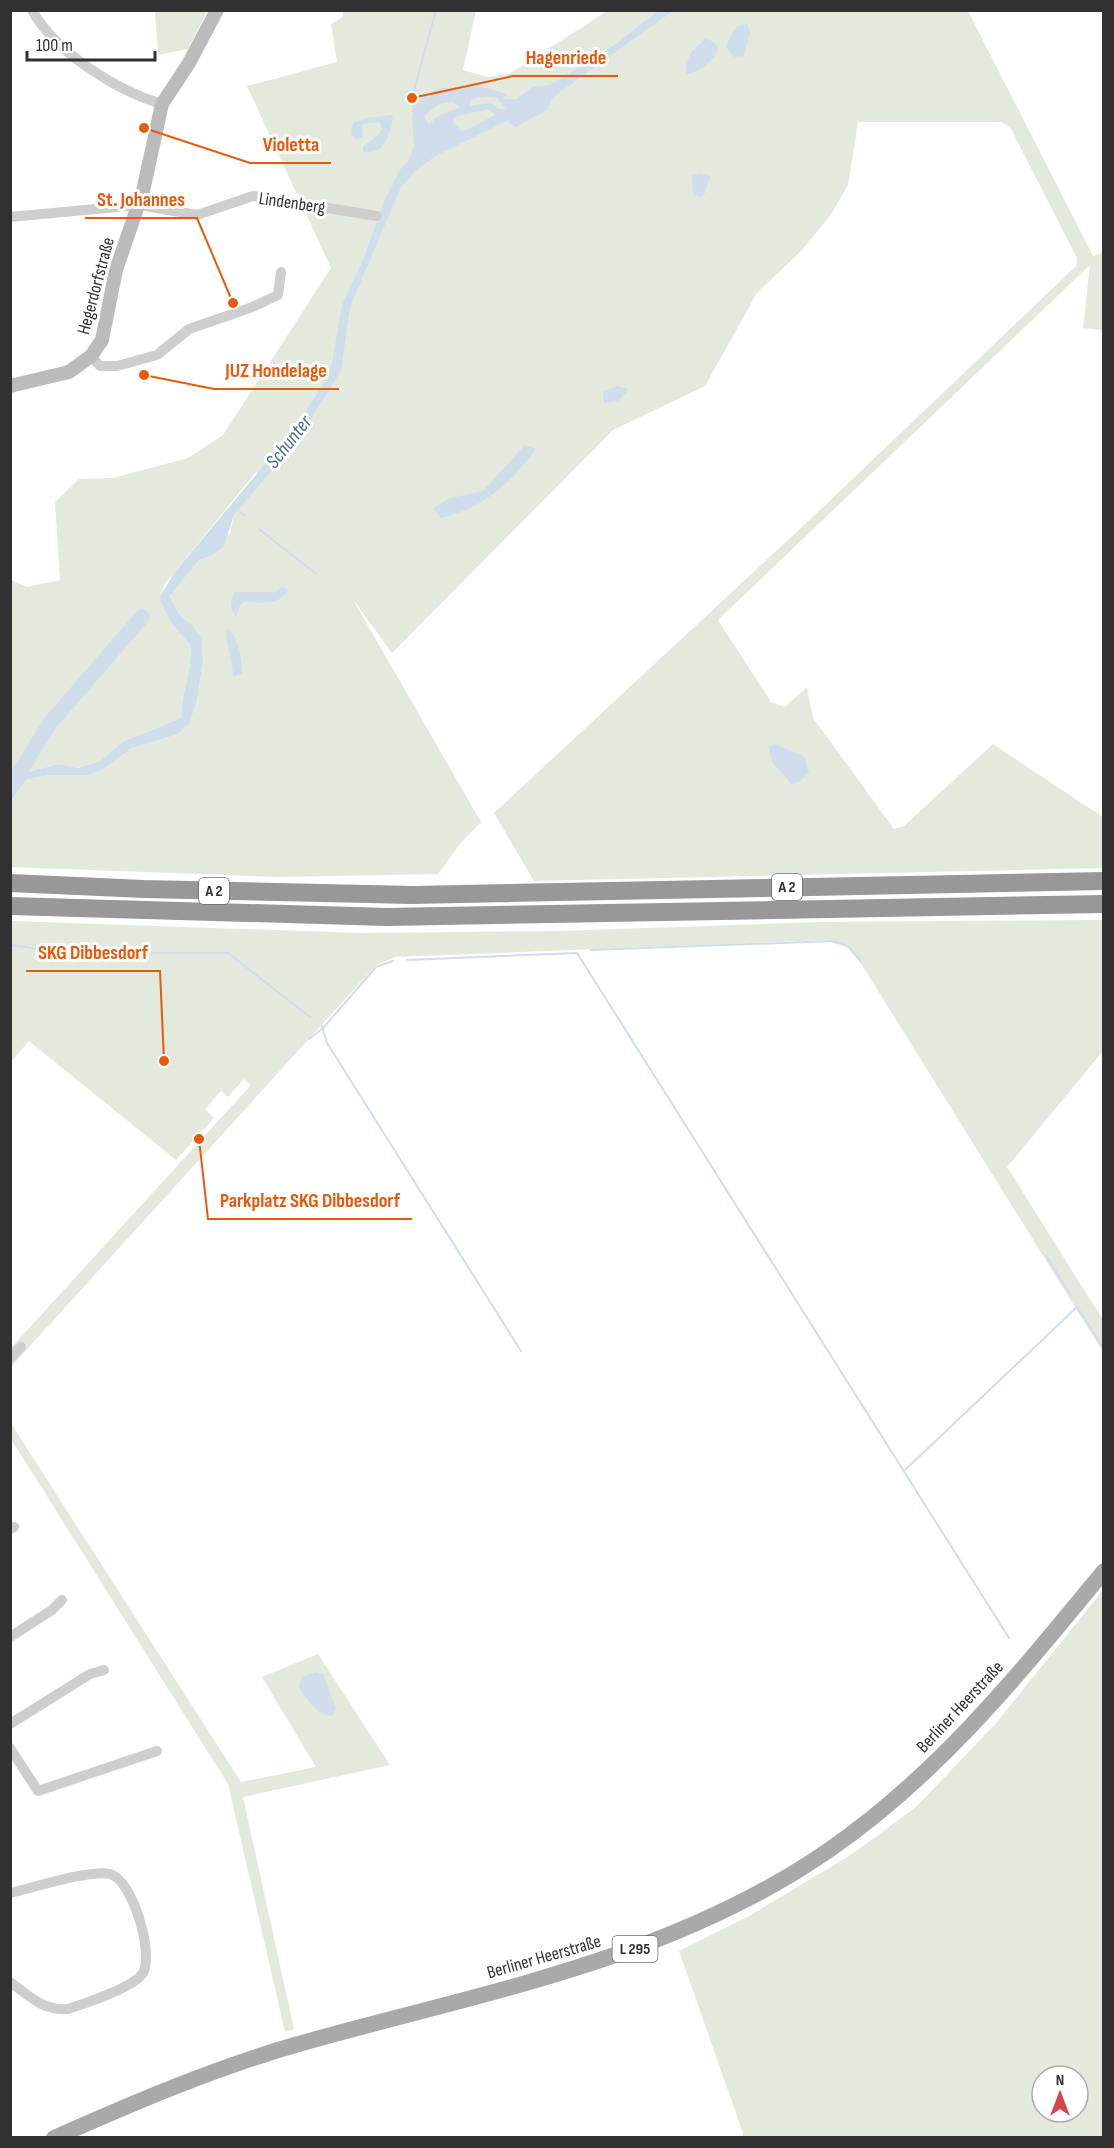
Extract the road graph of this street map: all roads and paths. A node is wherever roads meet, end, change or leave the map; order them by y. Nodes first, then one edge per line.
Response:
1 (32, 10) edge
2 (217, 10) edge
3 (162, 104) junction
4 (139, 205) junction
5 (377, 216) dead end
6 (10, 217) edge
7 (281, 272) dead end
8 (91, 356) junction
9 (10, 386) edge
10 (1104, 881) edge
11 (13, 883) edge
12 (1104, 904) edge
13 (10, 906) edge
14 (21, 1347) dead end
15 (10, 1358) edge
16 (1104, 1571) edge
17 (62, 1600) dead end
18 (10, 1637) edge
19 (104, 1670) dead end
20 (10, 1724) edge
21 (10, 1748) edge
22 (157, 1751) dead end
23 (10, 1893) edge
24 (10, 1982) edge
25 (54, 2138) edge

1 - 3 street
2 - 3 main road, Hegerdorfstraße
3 - 4 main road, Hegerdorfstraße
4 - 5 street, Lindenberg
4 - 6 street, Lindenberg
4 - 8 main road, Hegerdorfstraße
7 - 8 street
8 - 9 main road, Hegerdorfstraße
10 - 11 highway, A 2
12 - 13 highway, A 2
14 - 15 street
16 - 25 main road, Berliner Heerstraße / L 295
17 - 18 street
19 - 20 street
21 - 22 street
23 - 24 street

